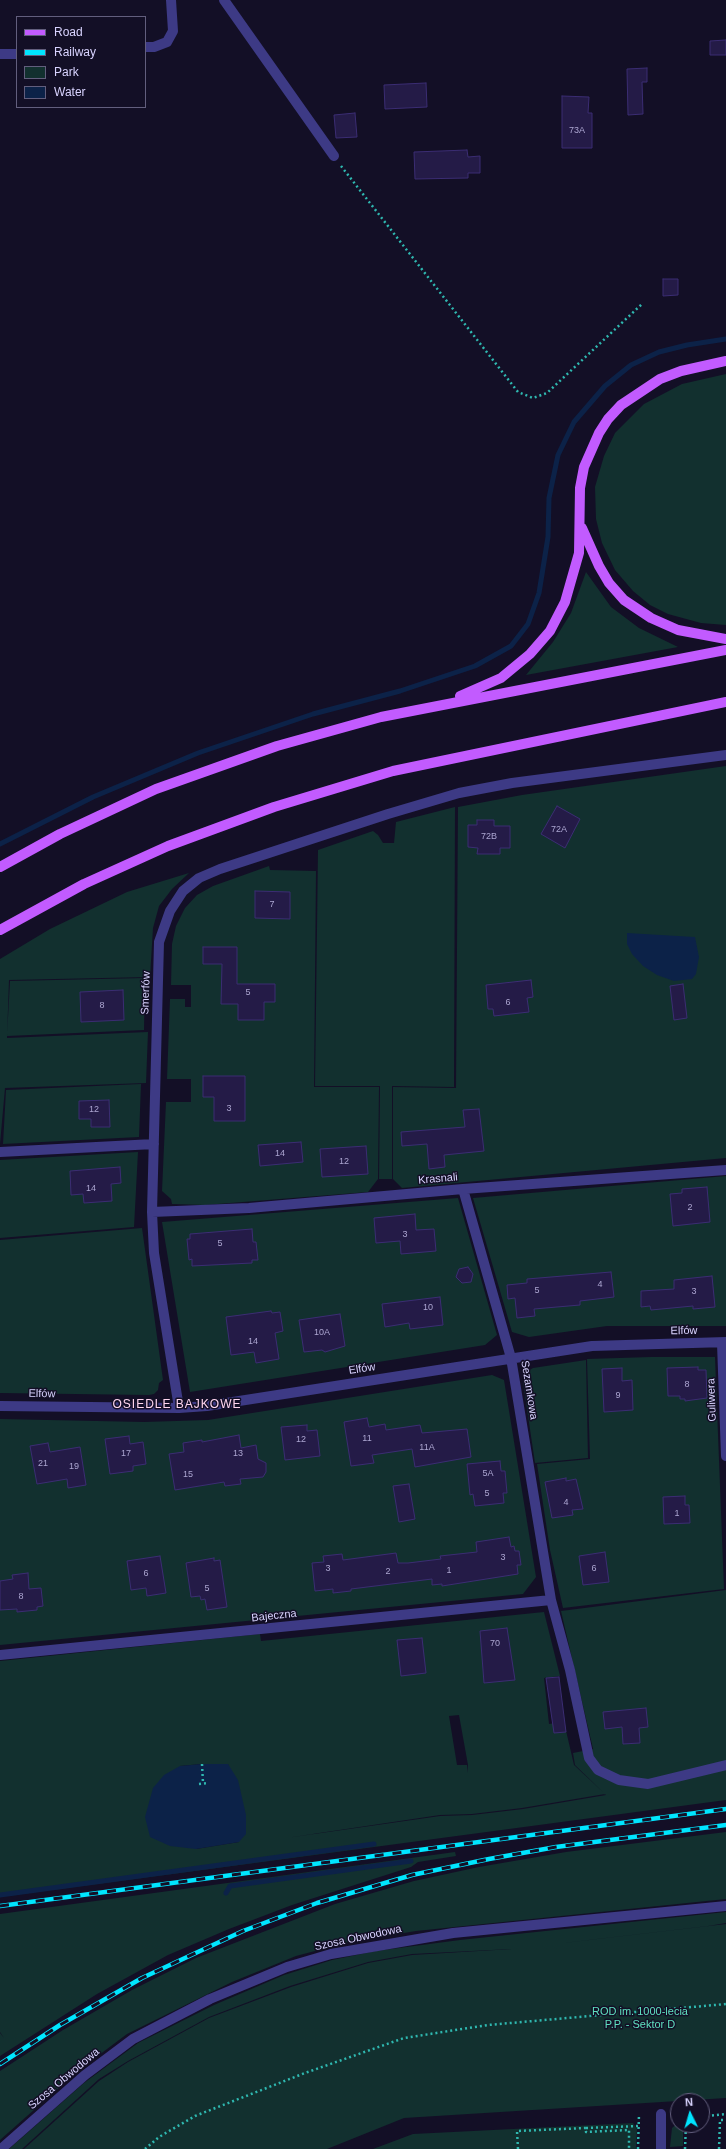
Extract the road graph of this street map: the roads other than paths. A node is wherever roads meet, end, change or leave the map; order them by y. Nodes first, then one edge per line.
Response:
1 (171, 0) edge
2 (224, 0) edge
3 (146, 48) edge
4 (0, 54) edge
5 (16, 54) edge
6 (334, 156) road end
7 (726, 361) edge
8 (581, 527) junction
9 (726, 639) edge
10 (726, 650) edge
11 (726, 702) edge
12 (434, 706) junction
13 (726, 755) edge
14 (0, 867) edge
15 (0, 930) edge
16 (154, 1144) junction
17 (0, 1152) edge
18 (726, 1170) edge
19 (463, 1189) junction
20 (152, 1212) junction
21 (724, 1342) edge
22 (511, 1358) junction
23 (0, 1406) edge
24 (179, 1408) junction
25 (726, 1456) edge
26 (551, 1600) junction
27 (0, 1655) edge
28 (726, 1765) edge
29 (726, 1906) edge
30 (661, 2114) dead end
31 (1, 2149) edge
32 (661, 2149) edge

1 - 3 street
2 - 6 street
4 - 5 street
7 - 8 main road
8 - 9 main road
8 - 12 main road
10 - 12 main road
11 - 15 main road
12 - 14 main road
13 - 16 street, Smerfów
16 - 17 street
16 - 20 street, Smerfów
18 - 19 street, Krasnali
19 - 20 street, Krasnali
19 - 22 street, Sezamkowa
20 - 24 street, Smerfów
21 - 22 street, Elfów
21 - 25 street, Guliwera
22 - 24 street, Elfów
22 - 26 street, Sezamkowa
23 - 24 street, Elfów
26 - 27 street, Bajeczna
26 - 28 street, Sezamkowa
29 - 31 street, Szosa Obwodowa
30 - 32 street

